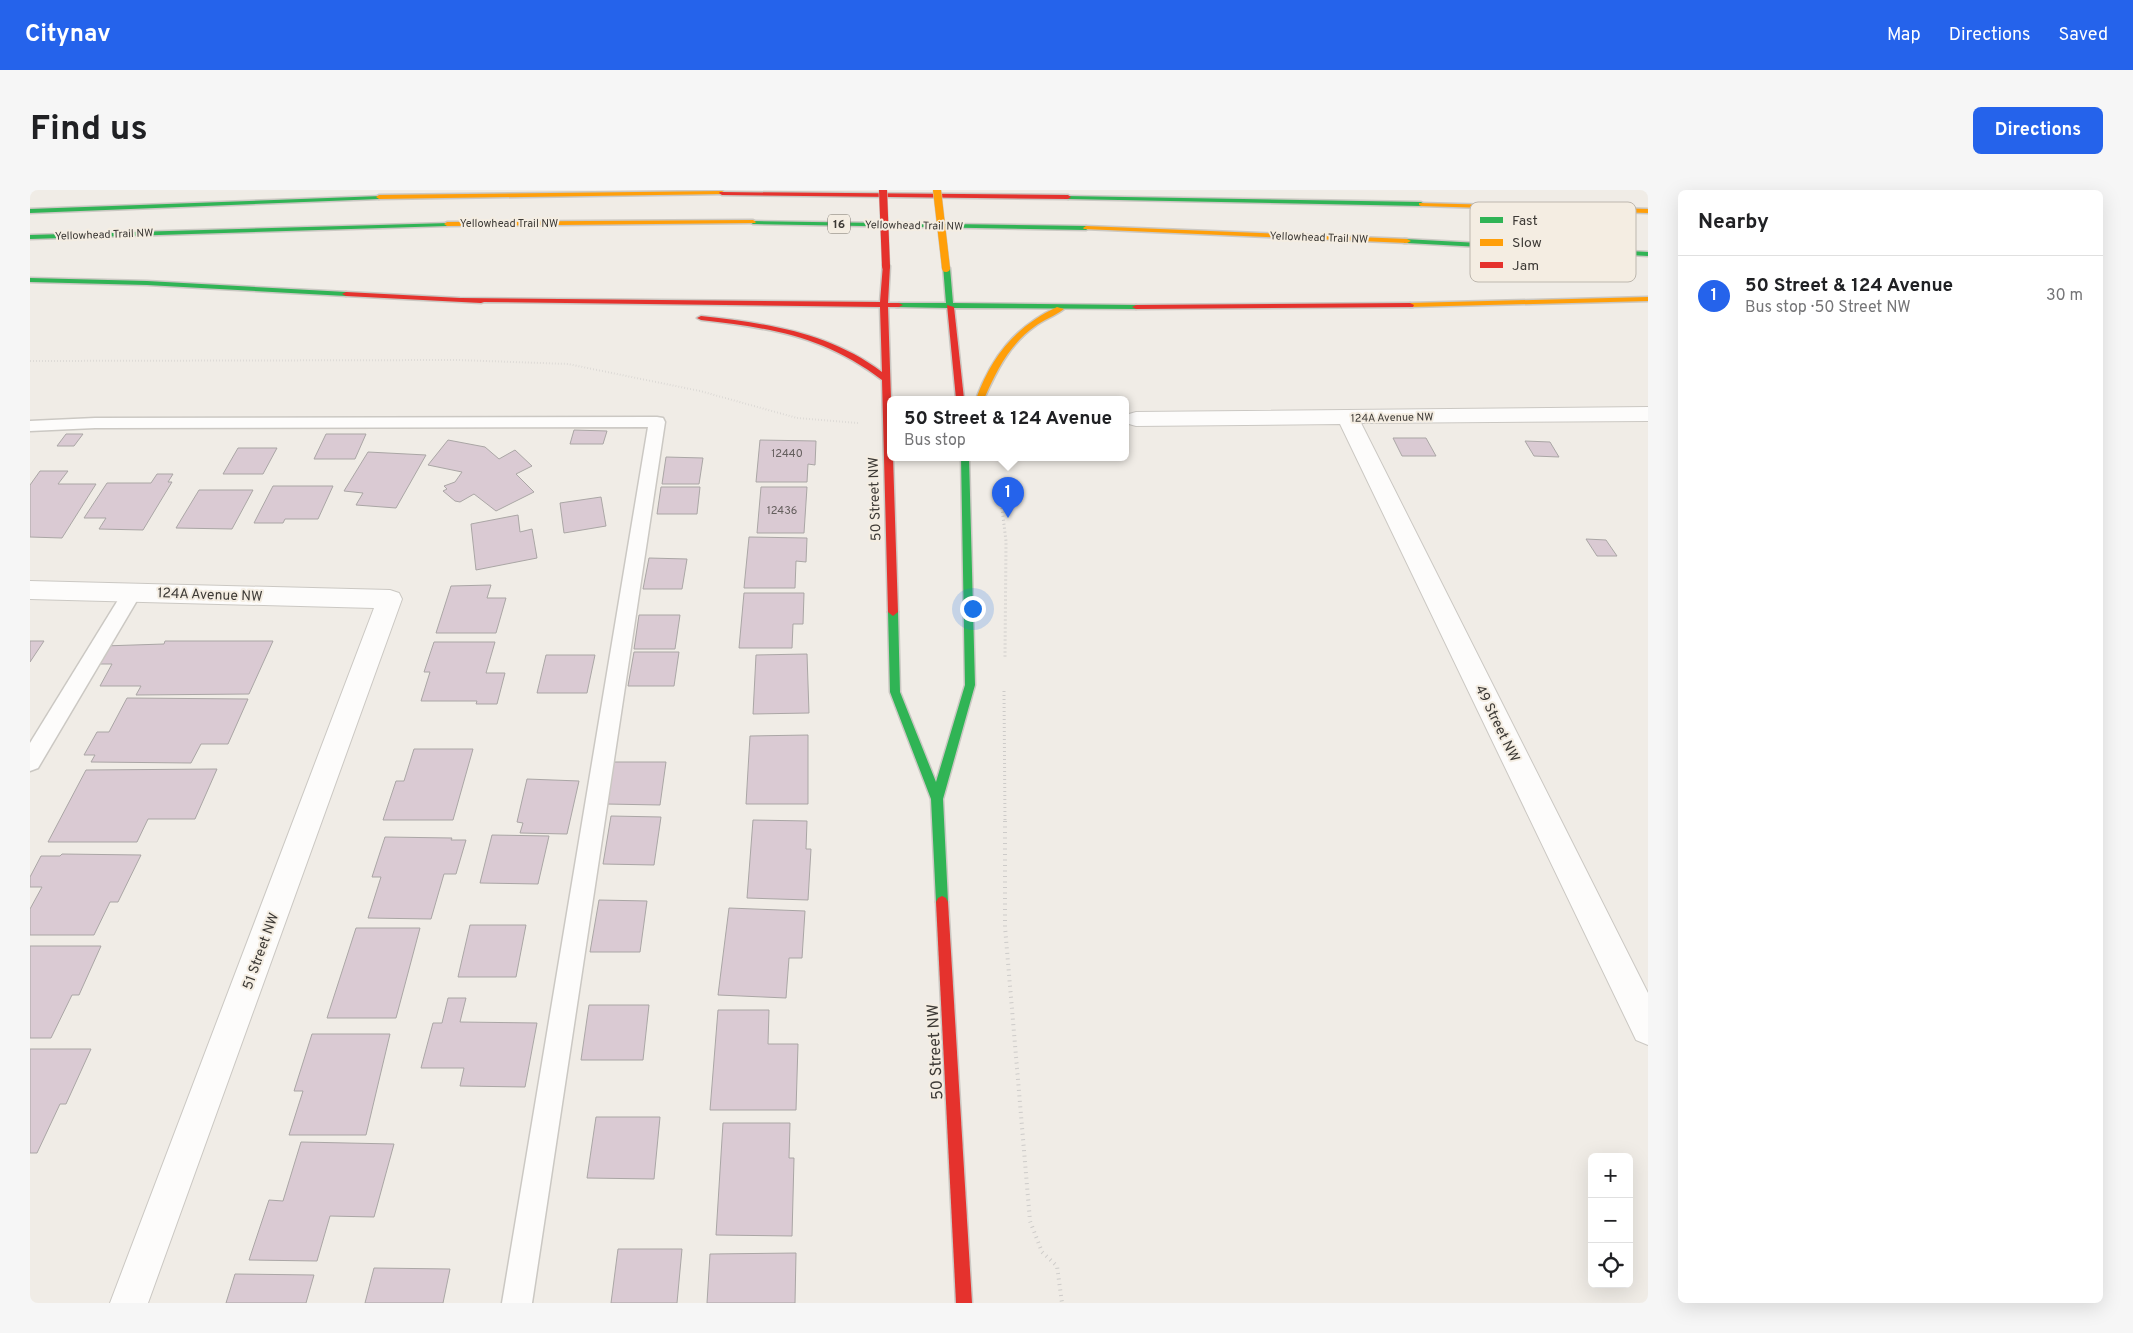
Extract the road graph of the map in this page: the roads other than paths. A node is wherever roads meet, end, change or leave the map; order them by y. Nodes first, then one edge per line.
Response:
1 (883, 190) edge
2 (937, 190) edge
3 (1470, 205) edge
4 (30, 211) edge
5 (30, 237) edge
6 (1470, 244) edge
7 (30, 280) edge
8 (463, 299) junction
9 (1648, 299) edge
10 (884, 306) junction
11 (950, 306) junction
12 (1068, 307) junction
13 (655, 314) dead end
14 (690, 317) dead end
15 (886, 378) junction
16 (960, 396) edge
17 (981, 396) edge
18 (887, 413) edge
19 (1648, 414) edge
20 (1347, 417) junction
21 (1136, 419) dead end
22 (30, 426) edge
23 (888, 461) edge
24 (965, 461) edge
25 (30, 590) edge
26 (133, 592) junction
27 (390, 599) joint
28 (30, 762) edge
29 (937, 799) junction
30 (1648, 1028) edge
31 (129, 1303) edge
32 (517, 1303) edge
33 (964, 1303) edge

1 - 10 main road, 50 Street NW, bridge
2 - 11 main road, bridge
3 - 4 main road, Yellowhead Trail NW / 16
5 - 6 main road, Yellowhead Trail NW / 16
7 - 8 main road
8 - 10 main road
8 - 13 main road
9 - 12 main road
10 - 11 main road
10 - 15 main road, 50 Street NW
11 - 12 main road
11 - 16 main road
12 - 17 main road
14 - 15 main road
15 - 18 main road, 50 Street NW
19 - 20 street, 124A Avenue NW
20 - 21 street, 124A Avenue NW
20 - 30 street, 49 Street NW
22 - 32 lane
23 - 29 main road, 50 Street NW
24 - 29 main road, 50 Street NW
25 - 26 street, 124A Avenue NW
26 - 27 street, 124A Avenue NW
26 - 28 lane
27 - 31 street, 51 Street NW
29 - 33 main road, 50 Street NW

